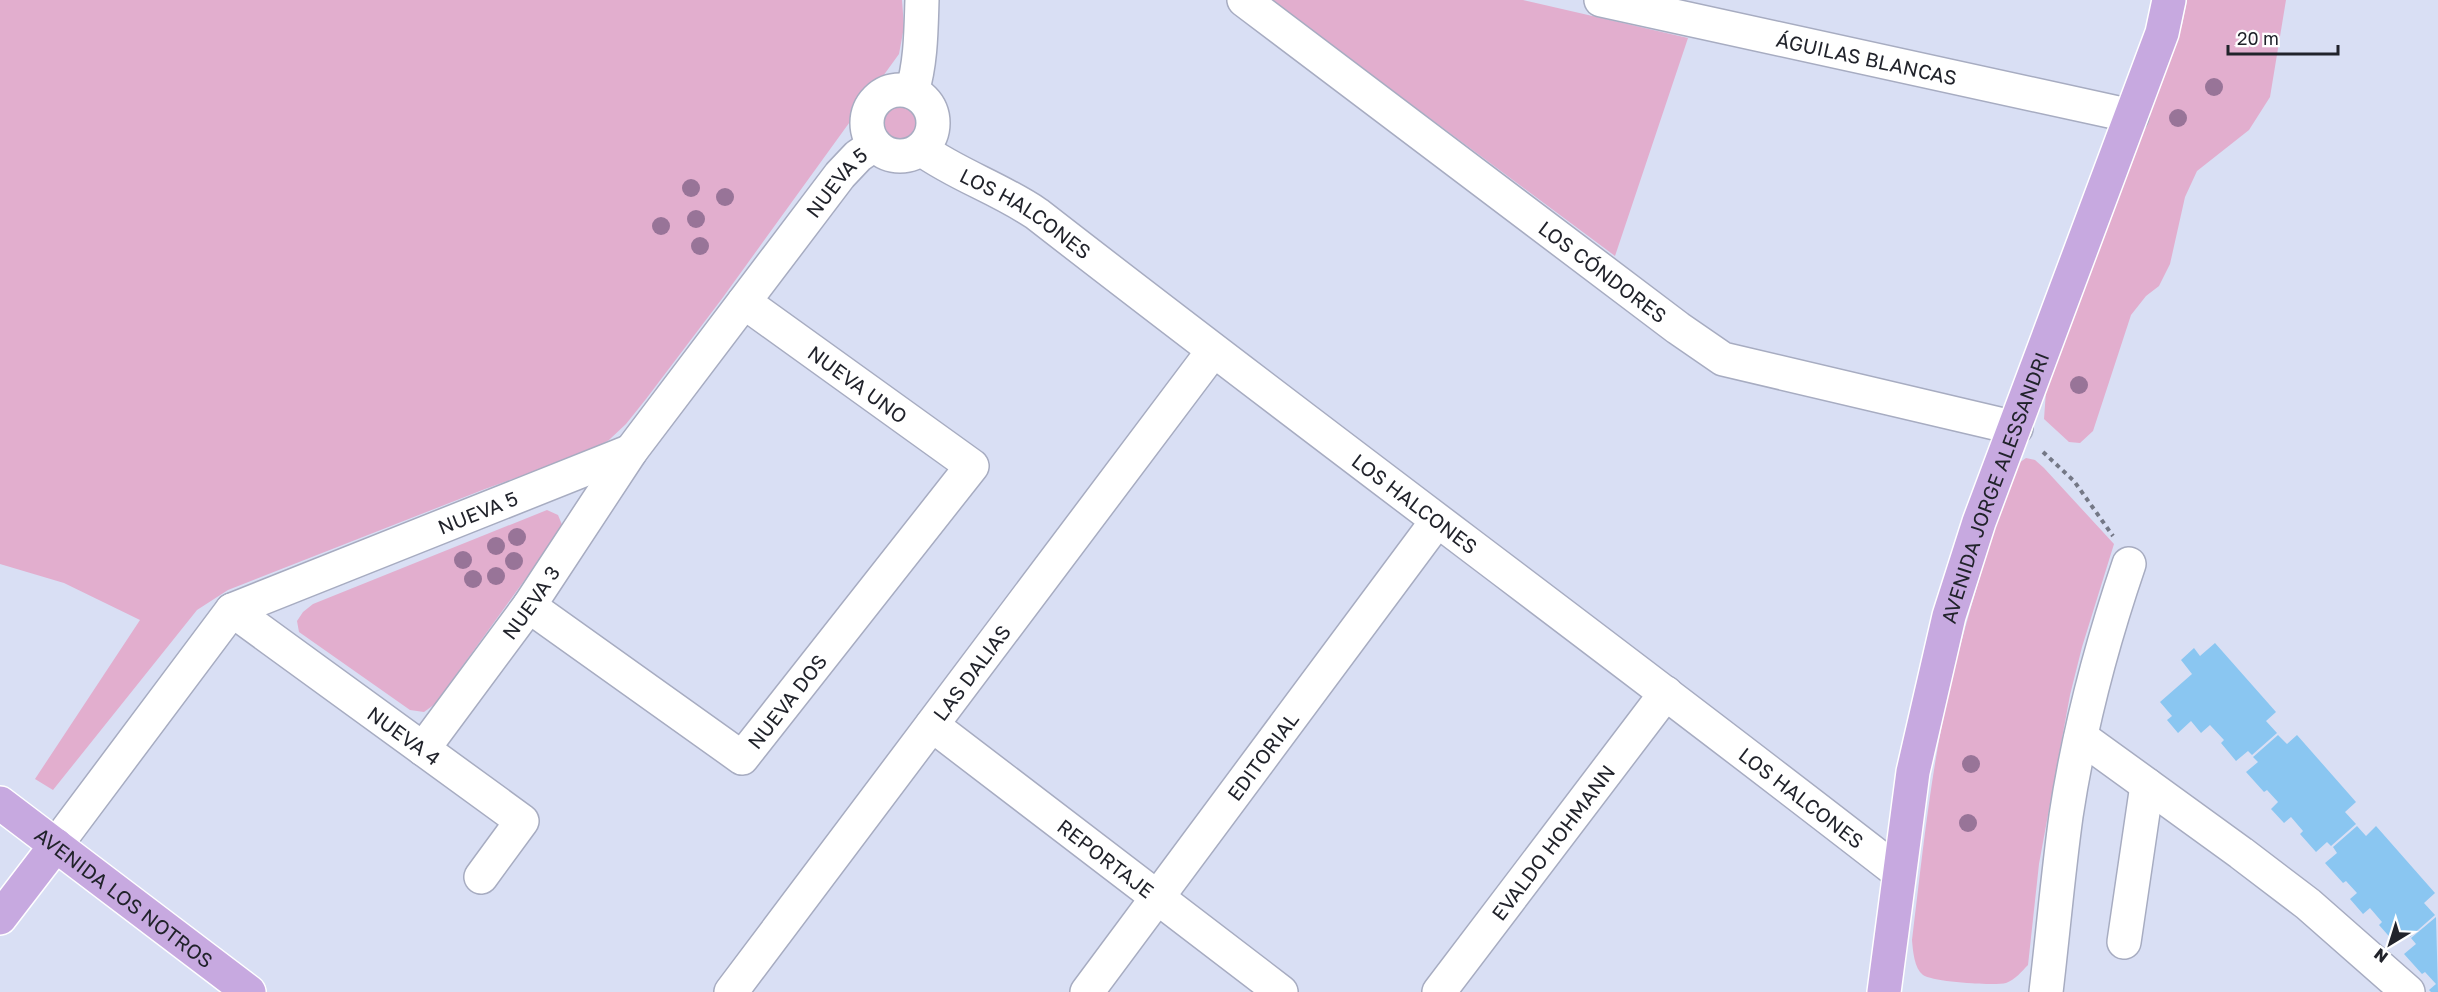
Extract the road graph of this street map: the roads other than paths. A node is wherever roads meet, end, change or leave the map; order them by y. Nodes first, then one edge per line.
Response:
1 (922, 0) edge
2 (1244, 0) edge
3 (1601, 0) edge
4 (2169, 0) edge
5 (912, 92) junction
6 (2132, 116) junction
7 (874, 145) junction
8 (921, 149) junction
9 (744, 302) junction
10 (1212, 351) junction
11 (2016, 428) junction
12 (631, 451) junction
13 (972, 466) joint
14 (1437, 521) junction
15 (2129, 564) road end
16 (529, 606) junction
17 (232, 610) junction
18 (1666, 693) junction
19 (932, 725) junction
20 (2081, 737) junction
21 (423, 749) junction
22 (2147, 785) junction
23 (0, 803) edge
24 (56, 845) junction
25 (1898, 872) junction
26 (481, 877) dead end
27 (1158, 898) junction
28 (0, 918) edge
29 (2124, 942) dead end
30 (249, 992) edge
31 (731, 992) edge
32 (1087, 992) edge
33 (1281, 992) edge
34 (1439, 992) edge
35 (1884, 992) edge
36 (2046, 992) edge
37 (2408, 992) edge

1 - 5 street
2 - 11 street, LOS CÓNDORES
3 - 6 street, ÁGUILAS BLANCAS
4 - 6 main road, AVENIDA JORGE ALESSANDRI
5 - 7 street
5 - 8 street
6 - 11 main road, AVENIDA JORGE ALESSANDRI
7 - 8 street
7 - 9 street, NUEVA 5
8 - 10 street, LOS HALCONES
9 - 12 street, NUEVA 5
9 - 13 street, NUEVA UNO
10 - 14 street, LOS HALCONES
10 - 19 street, LAS DALIAS
11 - 25 main road, AVENIDA JORGE ALESSANDRI
12 - 16 street, NUEVA 3
12 - 17 street, NUEVA 5
13 - 16 street, NUEVA DOS
14 - 18 street, LOS HALCONES
14 - 27 street, EDITORIAL
15 - 20 street
16 - 21 street, NUEVA 3
17 - 21 street, NUEVA 4
17 - 24 street
18 - 25 street, LOS HALCONES
18 - 34 street, EVALDO HOHMANN
19 - 27 street, REPORTAJE
19 - 31 street, LAS DALIAS
20 - 22 street
20 - 36 street
21 - 26 street, NUEVA 4
22 - 29 street
22 - 37 street
23 - 24 main road, AVENIDA LOS NOTROS
24 - 28 main road
24 - 30 main road, AVENIDA LOS NOTROS
25 - 35 main road, AVENIDA JORGE ALESSANDRI
27 - 32 street, EDITORIAL
27 - 33 street, REPORTAJE

